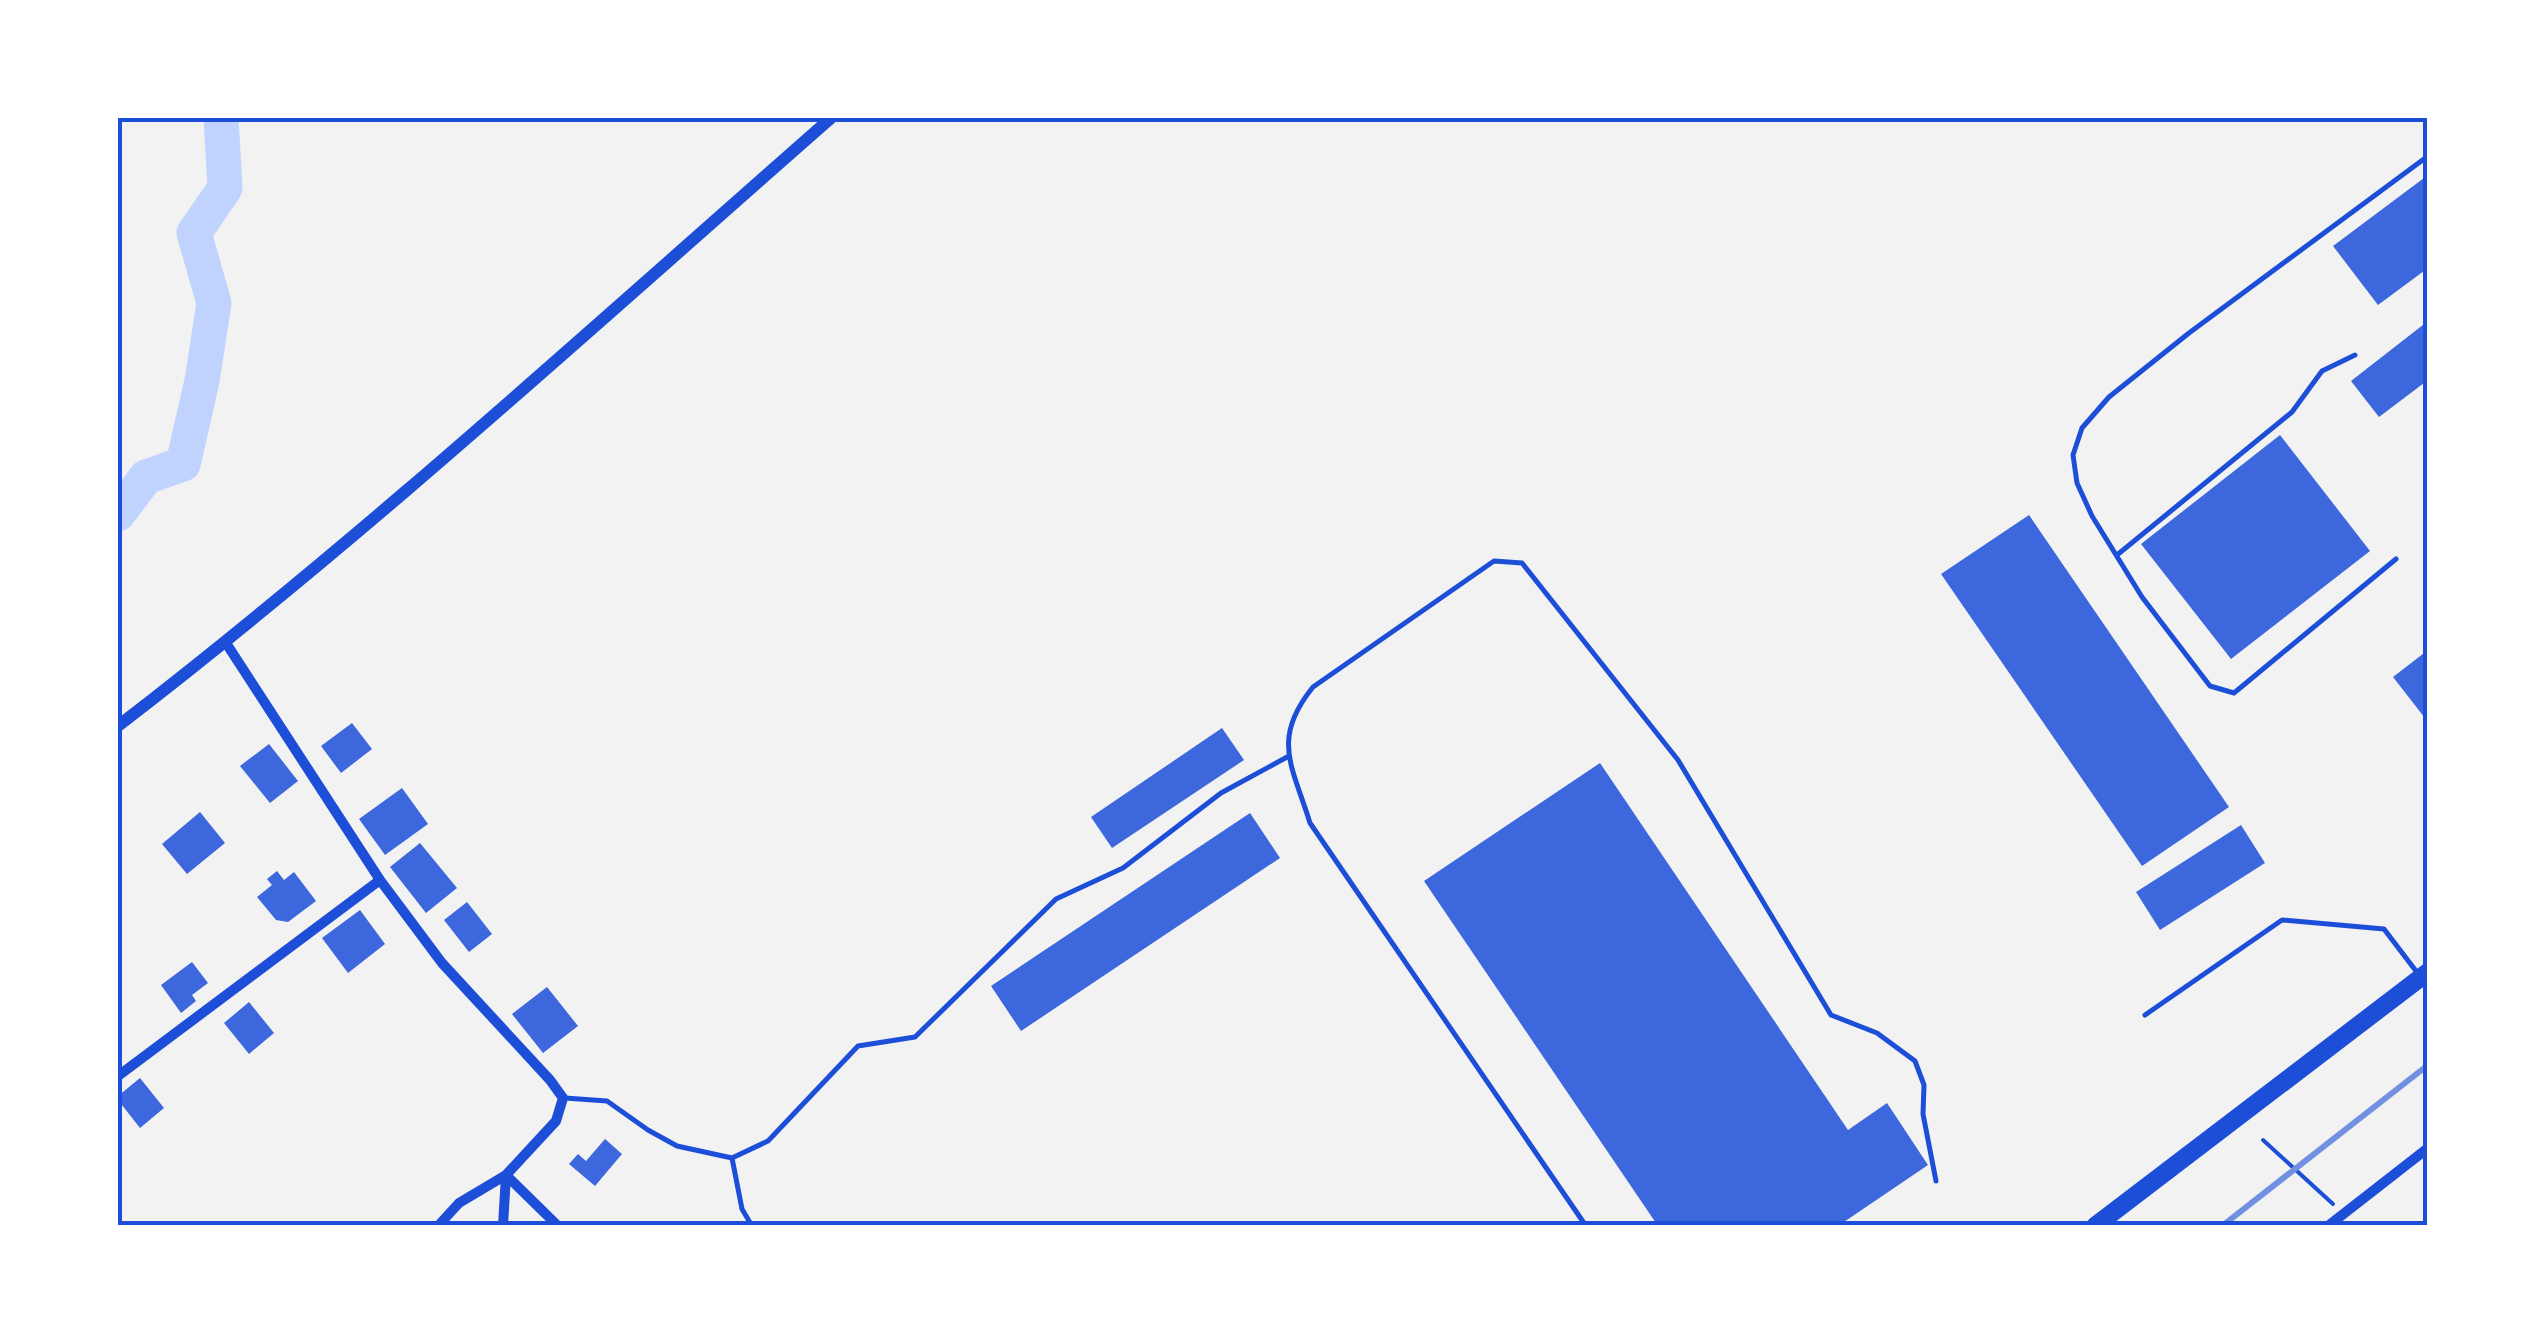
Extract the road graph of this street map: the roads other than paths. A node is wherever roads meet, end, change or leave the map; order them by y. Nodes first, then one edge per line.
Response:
1 (831, 118) edge
2 (2428, 156) edge
3 (2354, 354) dead end
4 (2117, 555) junction
5 (2396, 559) dead end
6 (226, 643) junction
7 (118, 726) edge
8 (1289, 756) junction
9 (380, 880) junction
10 (2424, 975) edge
11 (2145, 1015) dead end
12 (118, 1076) edge
13 (562, 1098) junction
14 (2428, 1148) edge
15 (732, 1158) junction
16 (506, 1176) junction
17 (1936, 1181) dead end
18 (438, 1226) edge
19 (503, 1226) edge
20 (558, 1226) edge
21 (752, 1226) edge
22 (1586, 1226) edge
23 (2096, 1226) edge
24 (2328, 1226) edge

1 - 6 street
2 - 4 lane
3 - 4 lane
4 - 5 lane
6 - 7 street
6 - 9 street
8 - 15 lane
8 - 17 lane
8 - 22 lane
9 - 12 street
9 - 13 street
10 - 11 lane
10 - 23 highway
13 - 15 lane
13 - 16 street
14 - 24 street
15 - 21 lane
16 - 18 street
16 - 19 street
16 - 20 street

